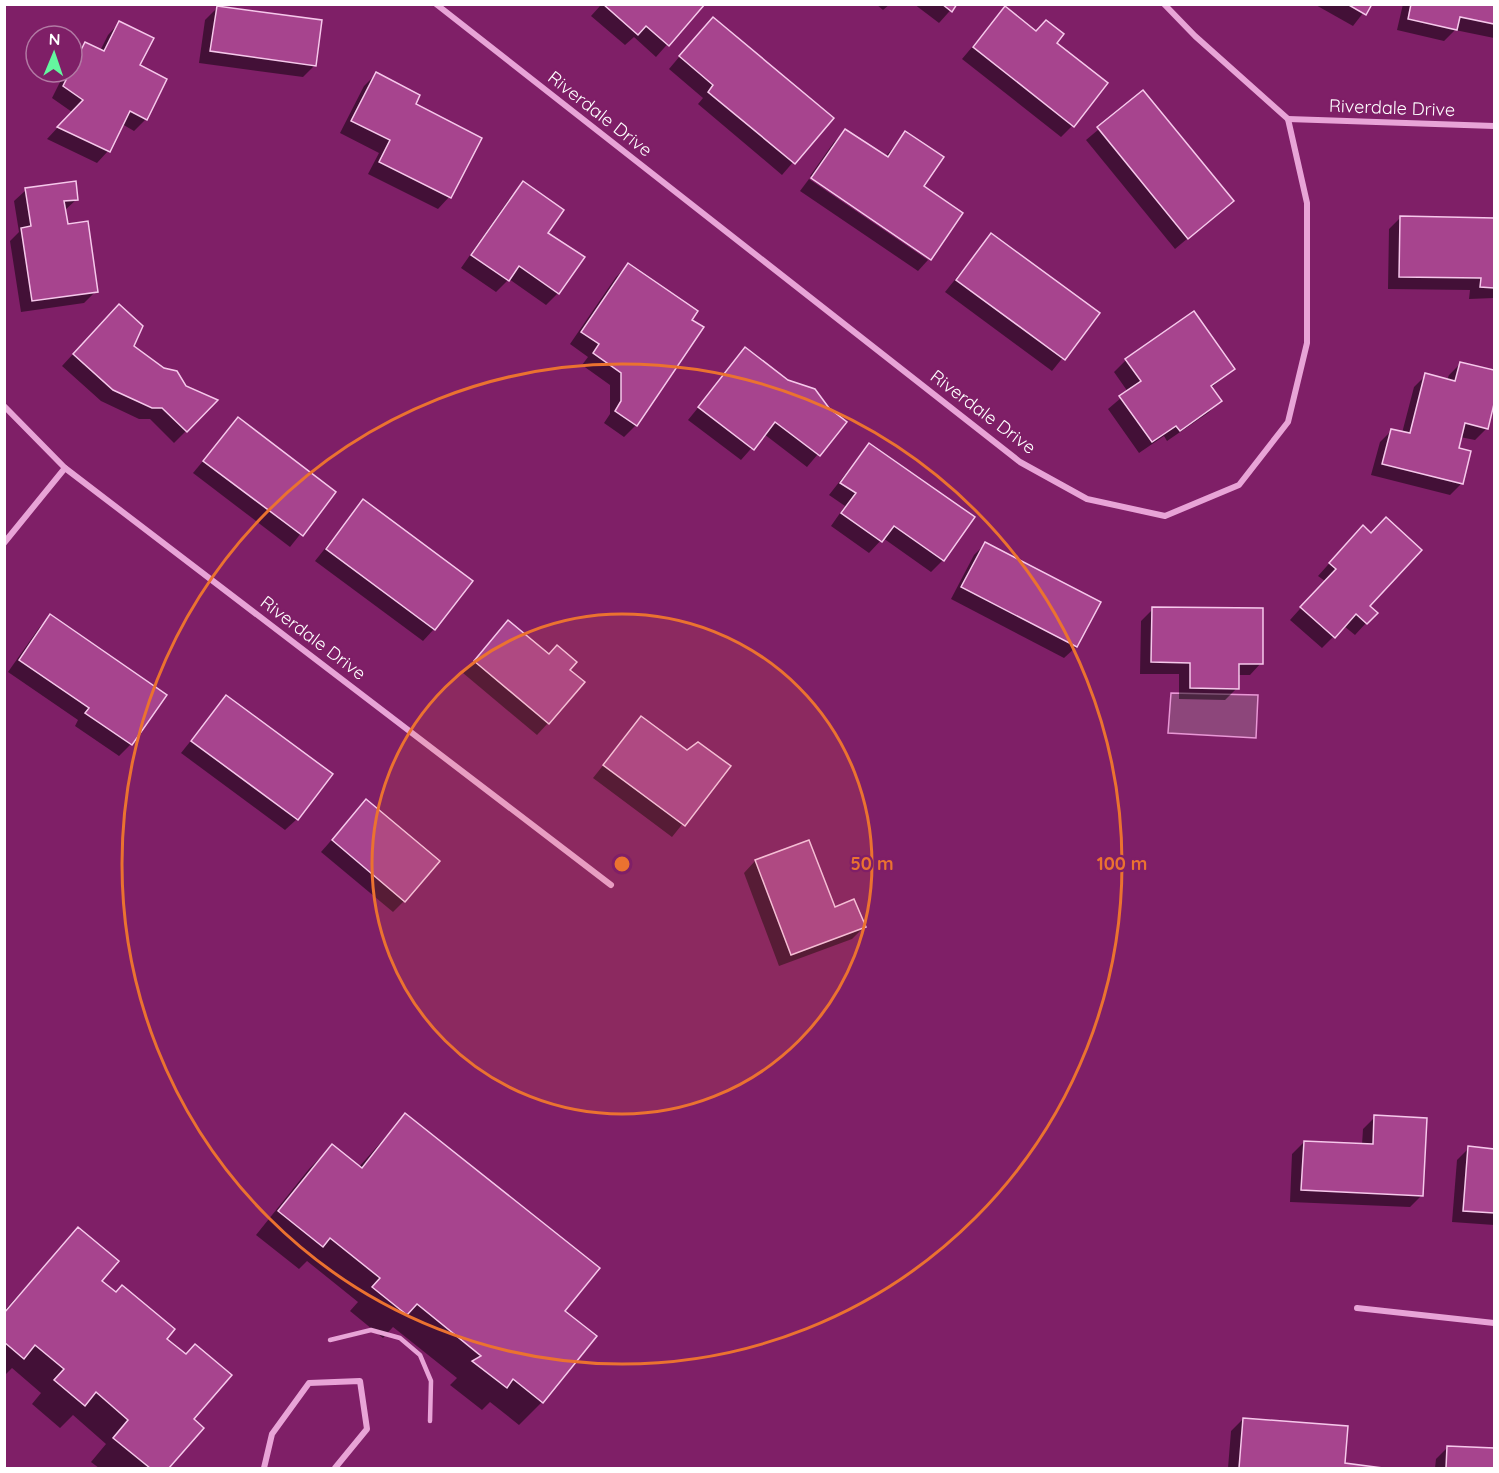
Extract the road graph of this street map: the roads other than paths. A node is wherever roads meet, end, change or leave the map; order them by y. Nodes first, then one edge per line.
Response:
1 (436, 4) edge
2 (1164, 4) edge
3 (1288, 119) junction
4 (1494, 126) edge
5 (4, 406) edge
6 (65, 468) junction
7 (4, 543) edge
8 (611, 885) dead end
9 (1357, 1308) dead end
10 (1494, 1323) edge
11 (330, 1340) dead end
12 (430, 1421) dead end
13 (264, 1468) edge
14 (335, 1468) edge

1 - 3 street, Riverdale Drive
2 - 3 street
3 - 4 street, Riverdale Drive
5 - 6 street, Riverdale Drive
6 - 7 street
6 - 8 street, Riverdale Drive
9 - 10 street
11 - 12 lane
13 - 14 street

